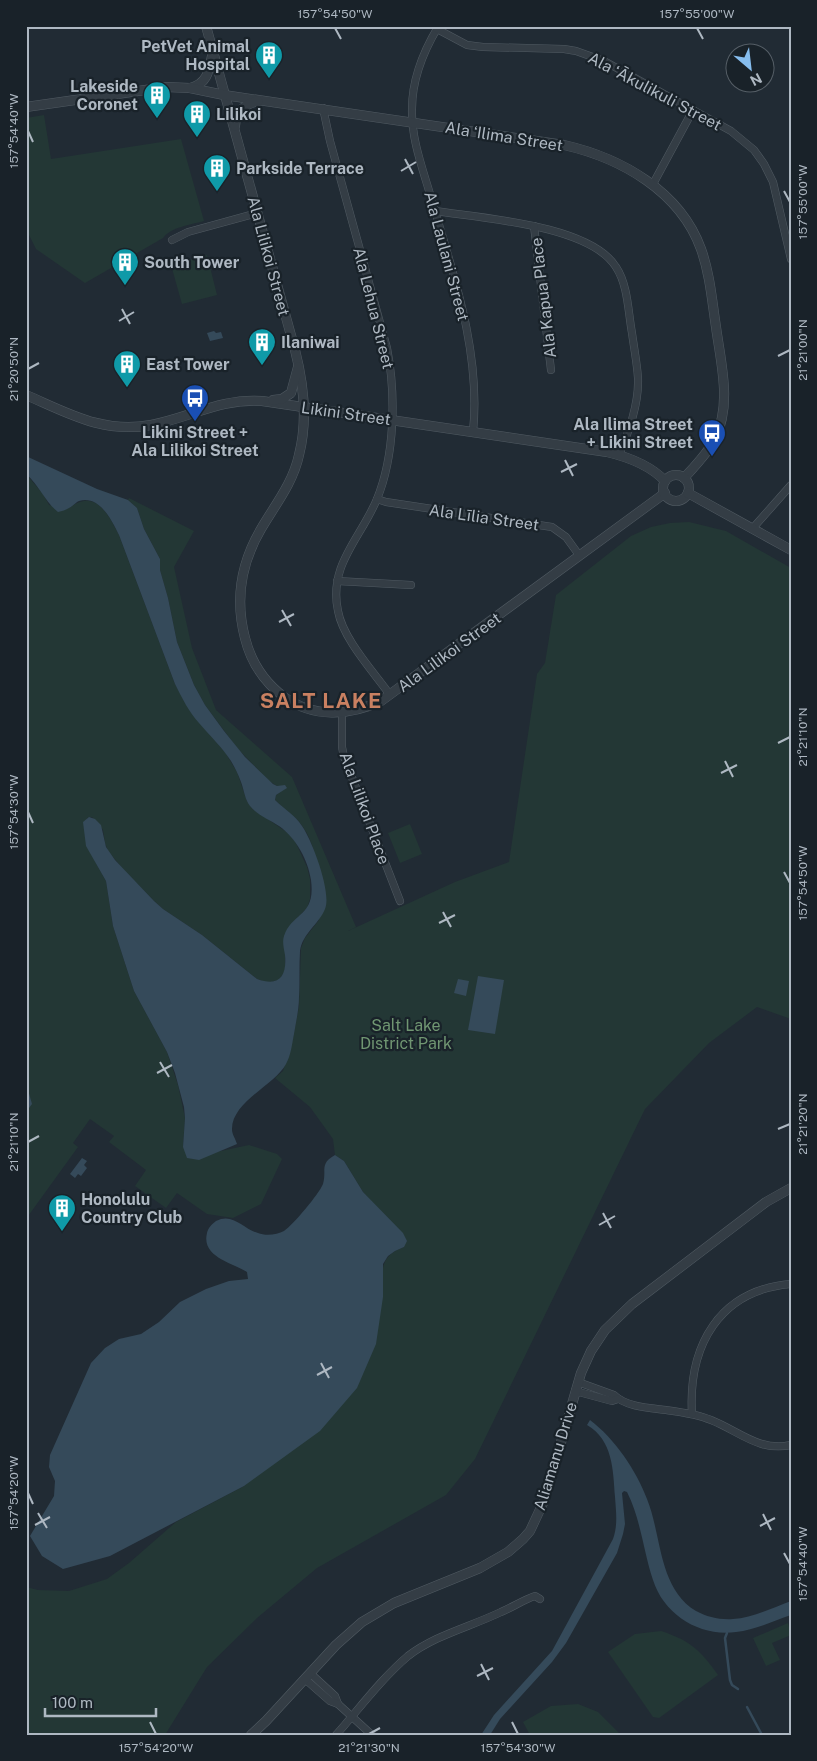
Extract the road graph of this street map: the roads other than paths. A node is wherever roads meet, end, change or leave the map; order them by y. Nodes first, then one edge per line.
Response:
1 (206, 26) edge
2 (438, 28) edge
3 (212, 51) junction
4 (188, 88) junction
5 (224, 95) junction
6 (263, 100) junction
7 (26, 107) edge
8 (323, 108) junction
9 (693, 110) junction
10 (413, 122) junction
11 (235, 129) junction
12 (653, 184) junction
13 (435, 211) junction
14 (257, 213) junction
15 (534, 226) junction
16 (172, 240) dead end
17 (791, 259) edge
18 (298, 363) junction
19 (551, 370) dead end
20 (26, 394) edge
21 (262, 401) junction
22 (304, 408) junction
23 (392, 419) junction
24 (473, 432) junction
25 (619, 455) junction
26 (684, 478) junction
27 (665, 482) junction
28 (791, 486) edge
29 (664, 493) junction
30 (688, 493) junction
31 (377, 499) junction
32 (753, 528) junction
33 (791, 550) edge
34 (579, 555) junction
35 (337, 581) junction
36 (411, 586) dead end
37 (390, 695) junction
38 (342, 713) junction
39 (400, 901) dead end
40 (791, 1188) edge
41 (791, 1284) edge
42 (577, 1386) junction
43 (692, 1414) junction
44 (791, 1445) edge
45 (540, 1599) dead end
46 (308, 1676) junction
47 (352, 1717) junction
48 (251, 1735) edge
49 (336, 1735) edge
50 (372, 1735) edge

1 - 3 street, Ala Lilikoi Street
2 - 9 street, Ala ʻĀkulikuli Street
2 - 10 street, Ala Laulani Street
3 - 4 street
3 - 5 street, Ala Lilikoi Street
4 - 5 street, Ala ʻIlima Street
4 - 7 street, Ala ʻIlima Street
5 - 6 street, Ala ʻIlima Street
5 - 11 street, Ala Lilikoi Street
6 - 8 street, Ala ʻIlima Street
6 - 11 street
8 - 10 street, Ala ʻIlima Street
8 - 23 street, Ala Lehua Street
9 - 12 street
9 - 17 street, Ala ʻĀkulikuli Street
10 - 12 street, Ala ʻIlima Street
10 - 13 street, Ala Laulani Street
11 - 14 street, Ala Lilikoi Street
12 - 26 street, Ala ʻIlima Street
13 - 15 street
13 - 24 street, Ala Laulani Street
14 - 16 street
14 - 18 street, Ala Lilikoi Street
15 - 19 street, Ala Kapua Place
15 - 25 street
18 - 21 street
18 - 22 street, Ala Lilikoi Street
20 - 21 street, Likini Street
21 - 22 street, Likini Street
22 - 23 street, Likini Street
22 - 38 street, Ala Lilikoi Street
23 - 24 street, Likini Street
23 - 31 street, Ala Lehua Street
24 - 25 street, Likini Street
25 - 27 street, Likini Street
26 - 27 street
26 - 30 street
27 - 29 street
28 - 32 street
29 - 30 street
29 - 34 street, Ala Lilikoi Street
30 - 32 street
31 - 34 street, Ala Līlia Street
31 - 35 street, Ala Lehua Street
32 - 33 street
34 - 37 street, Ala Lilikoi Street
35 - 36 street
35 - 37 street, Ala Lehua Street
37 - 38 street, Ala Lilikoi Street
38 - 39 street, Ala Lilikoi Place
40 - 42 street, Aliamanu Drive
41 - 43 street
42 - 43 street
42 - 46 street, Aliamanu Drive
43 - 44 street
45 - 47 street
46 - 47 street
46 - 48 street, Aliamanu Drive
47 - 49 street
47 - 50 street

